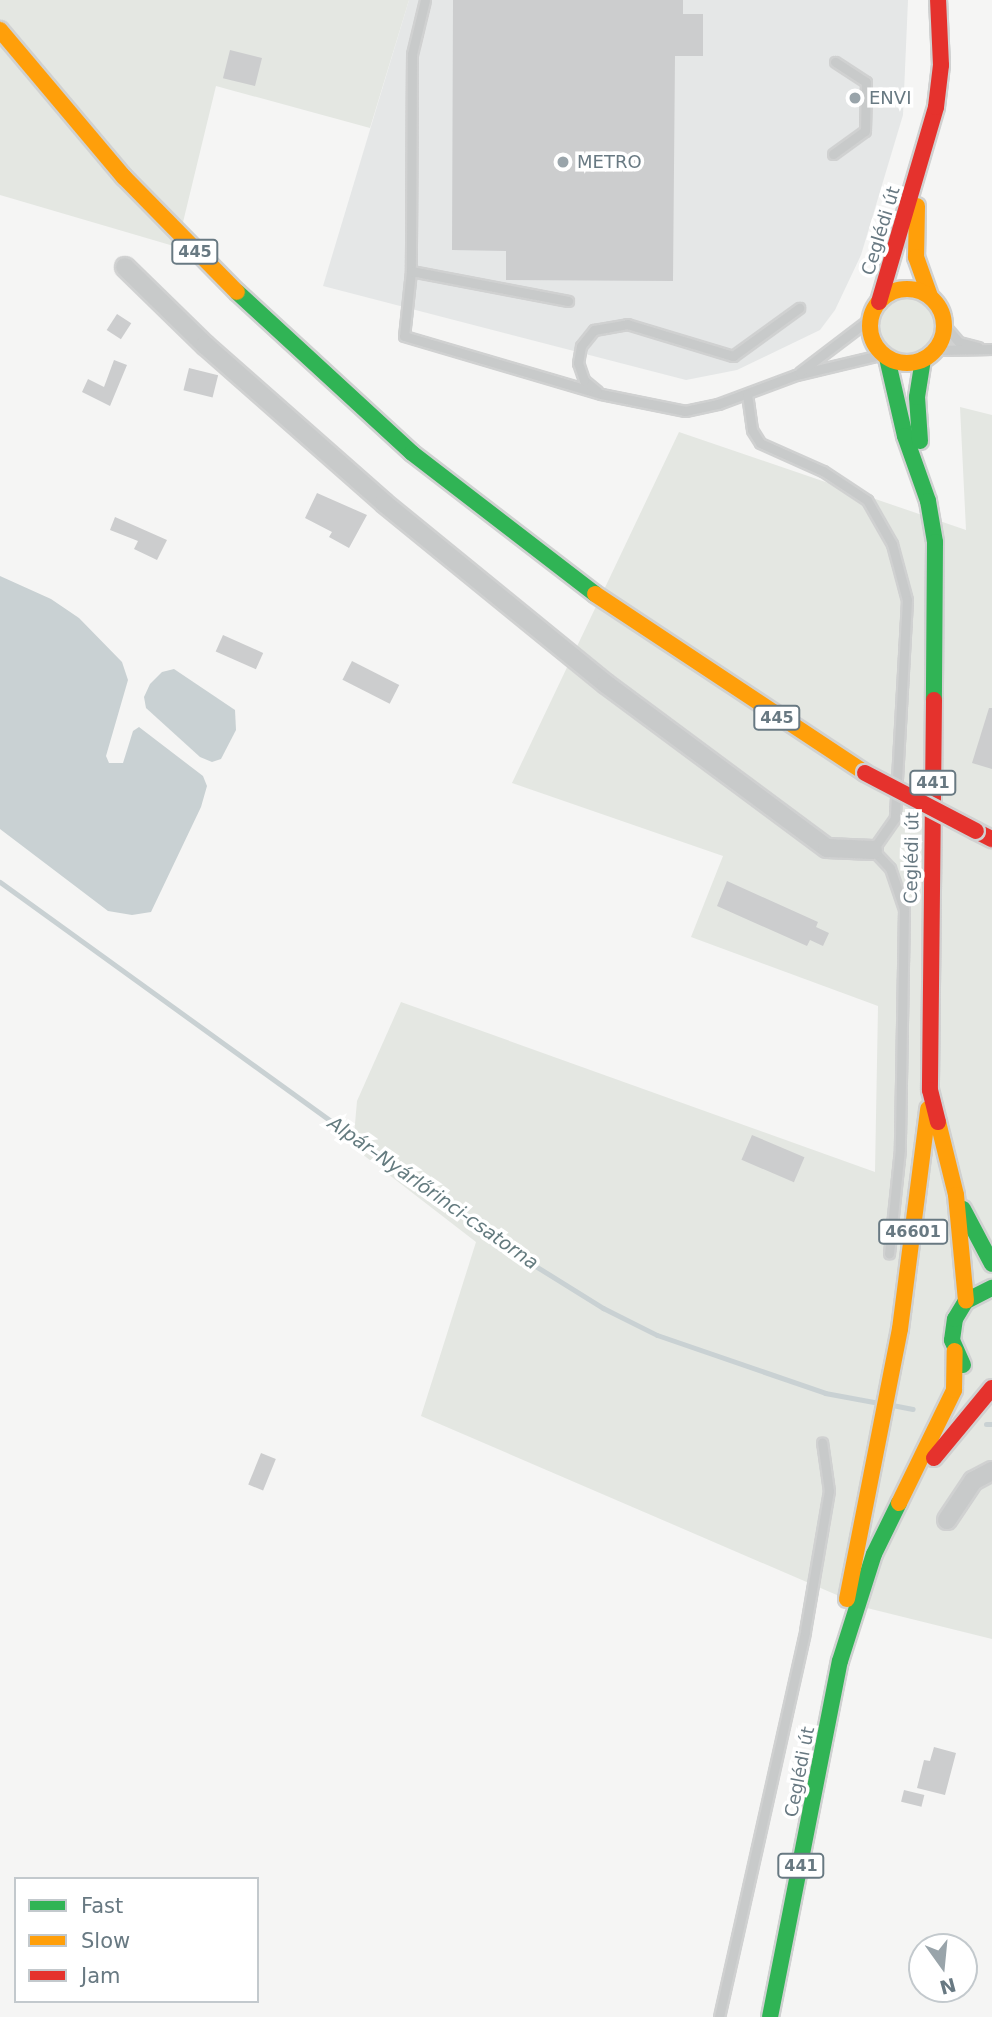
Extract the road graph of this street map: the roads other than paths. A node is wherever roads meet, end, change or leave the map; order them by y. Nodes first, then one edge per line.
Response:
1 (425, 0) edge
2 (938, 0) edge
3 (0, 30) edge
4 (835, 62) dead end
5 (833, 154) dead end
6 (920, 171) junction
7 (125, 267) dead end
8 (411, 271) junction
9 (930, 296) junction
10 (568, 301) dead end
11 (879, 302) junction
12 (799, 308) dead end
13 (871, 318) junction
14 (944, 325) junction
15 (990, 349) edge
16 (929, 355) junction
17 (886, 356) junction
18 (796, 375) junction
19 (601, 394) junction
20 (747, 394) junction
21 (922, 478) junction
22 (986, 837) edge
23 (873, 850) junction
24 (930, 1090) junction
25 (956, 1195) junction
26 (889, 1253) dead end
27 (992, 1264) edge
28 (992, 1288) edge
29 (966, 1301) junction
30 (955, 1351) junction
31 (985, 1381) edge
32 (822, 1442) dead end
33 (992, 1471) edge
34 (947, 1520) dead end
35 (881, 1538) junction
36 (840, 1661) junction
37 (719, 2017) edge
38 (770, 2017) edge

1 - 8 lane
2 - 6 main road, Ceglédi út
3 - 22 main road, 445, bridge
4 - 5 lane
6 - 9 main road, Ceglédi út
6 - 11 main road, Ceglédi út
7 - 23 street
8 - 10 lane
8 - 19 lane
9 - 11 main road
9 - 14 main road
11 - 13 main road
12 - 19 lane
13 - 17 main road, 441
13 - 18 lane
14 - 15 lane
14 - 16 main road, 441
15 - 16 lane
16 - 17 main road
16 - 21 main road, Ceglédi út / 441
17 - 18 lane
17 - 21 main road, Ceglédi út / 441
18 - 20 lane
19 - 20 lane
20 - 23 lane
21 - 24 main road, Ceglédi út / 441
23 - 26 lane
24 - 25 main road, Ceglédi út / 441
24 - 36 main road, 46601
25 - 27 main road, Ceglédi út / 441
25 - 29 main road, Ceglédi út / 441
28 - 29 main road
29 - 30 main road, 441
30 - 31 main road
30 - 35 main road, Ceglédi út / 441
31 - 35 main road, Ceglédi út
32 - 37 lane
33 - 34 street
35 - 36 main road, Ceglédi út / 441
36 - 38 main road, Ceglédi út / 441

